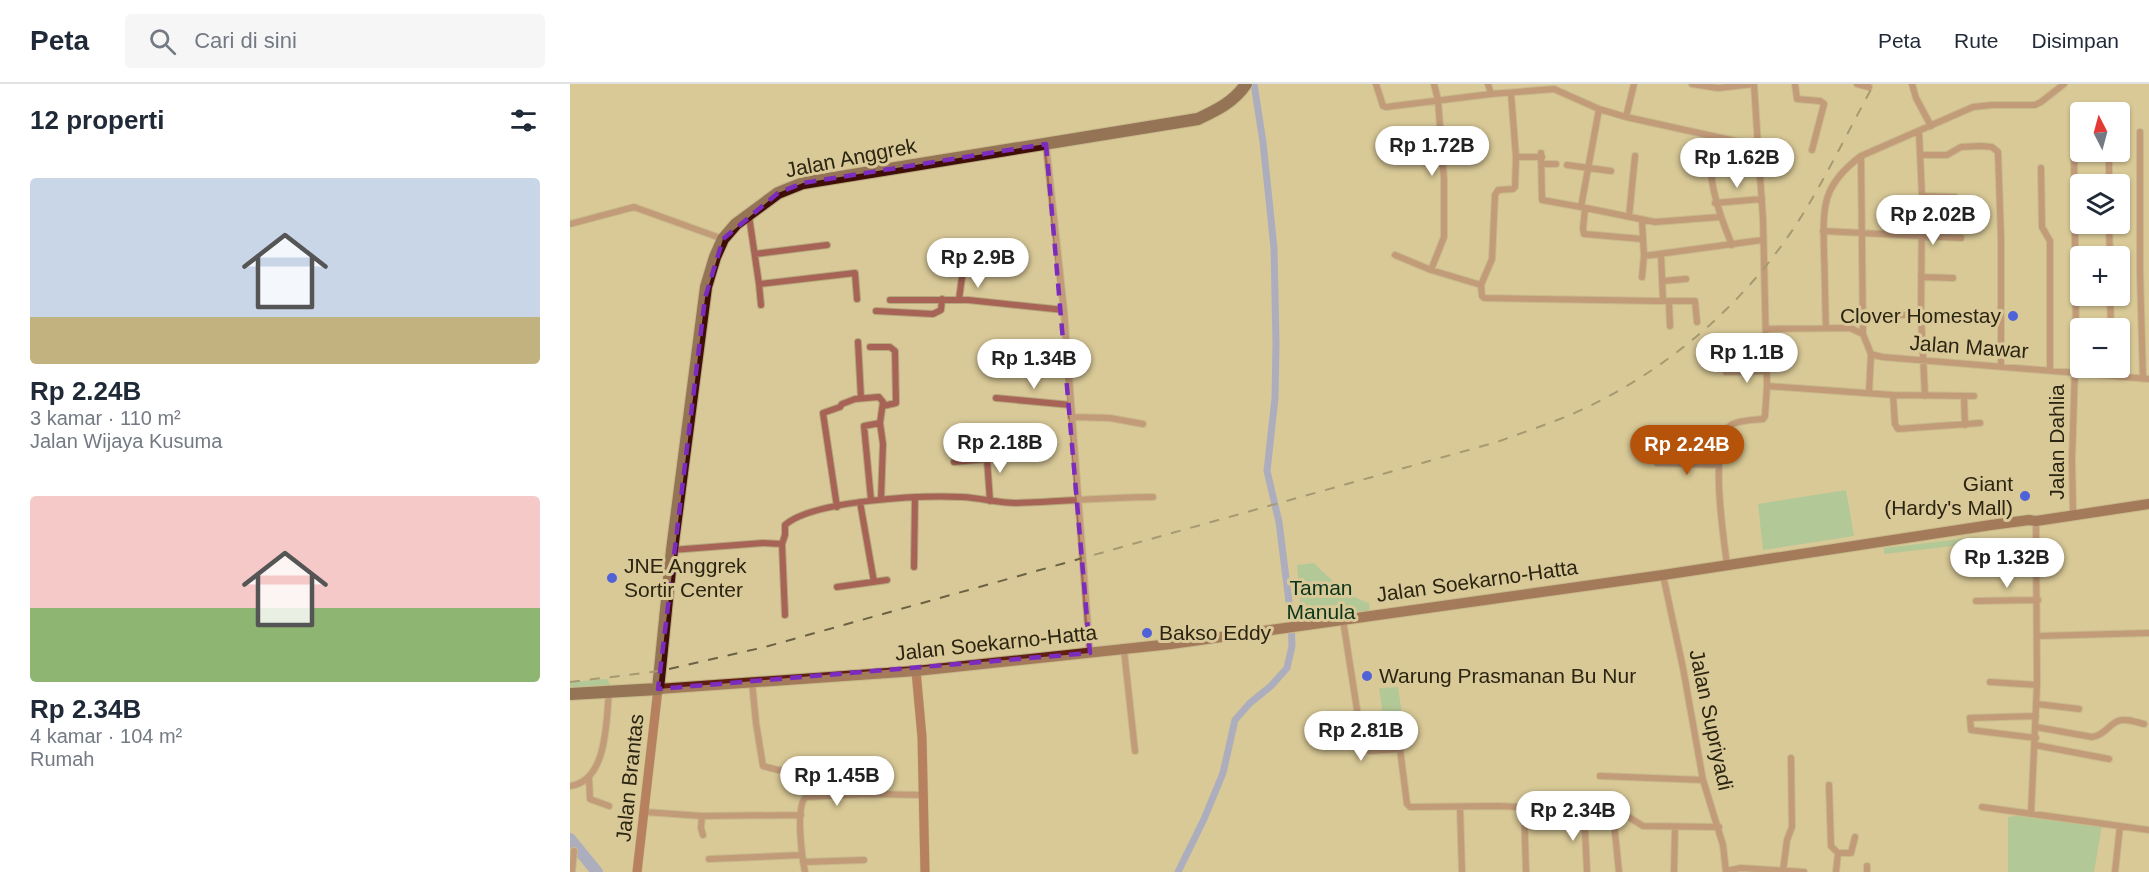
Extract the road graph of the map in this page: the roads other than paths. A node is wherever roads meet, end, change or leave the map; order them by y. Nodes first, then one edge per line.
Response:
1 (1246, 84) edge
2 (1376, 84) edge
3 (1434, 84) edge
4 (1488, 84) edge
5 (1634, 84) edge
6 (1692, 84) edge
7 (1755, 84) edge
8 (1795, 84) edge
9 (1857, 84) edge
10 (1912, 84) edge
11 (2064, 84) edge
12 (1554, 87) edge
13 (1869, 87) dead end
14 (1511, 93) junction
15 (1491, 94) junction
16 (1438, 100) junction
17 (1599, 109) junction
18 (1626, 117) junction
19 (1931, 126) junction
20 (1919, 132) junction
21 (2140, 132) dead end
22 (1708, 136) junction
23 (1046, 144) junction
24 (1758, 146) junction
25 (1812, 150) dead end
26 (1921, 155) junction
27 (1635, 156) dead end
28 (1861, 156) junction
29 (1516, 157) junction
30 (1542, 158) junction
31 (2074, 162) edge
32 (1556, 164) dead end
33 (1566, 165) dead end
34 (1588, 167) junction
35 (2041, 168) dead end
36 (1611, 171) dead end
37 (1922, 196) junction
38 (1955, 197) dead end
39 (1762, 199) junction
40 (1715, 203) junction
41 (1583, 208) junction
42 (749, 215) junction
43 (1720, 217) junction
44 (1629, 218) junction
45 (1642, 221) junction
46 (570, 224) edge
47 (1823, 231) junction
48 (1862, 232) junction
49 (1922, 235) junction
50 (1961, 238) dead end
51 (723, 239) junction
52 (1642, 239) junction
53 (1762, 240) junction
54 (826, 245) dead end
55 (1732, 245) junction
56 (755, 254) junction
57 (1661, 254) junction
58 (1395, 255) dead end
59 (1644, 256) junction
60 (1431, 270) junction
61 (978, 271) dead end
62 (1642, 277) dead end
63 (1921, 277) junction
64 (1953, 278) dead end
65 (1686, 279) dead end
66 (1663, 281) junction
67 (759, 284) junction
68 (1481, 285) junction
69 (857, 299) dead end
70 (942, 299) junction
71 (890, 300) dead end
72 (959, 300) junction
73 (1666, 301) junction
74 (761, 305) dead end
75 (1064, 310) junction
76 (876, 311) dead end
77 (1886, 314) dead end
78 (1921, 315) junction
79 (1961, 318) dead end
80 (2076, 318) edge
81 (1697, 322) dead end
82 (1670, 326) dead end
83 (1766, 328) junction
84 (1826, 328) junction
85 (1863, 334) junction
86 (858, 342) dead end
87 (870, 347) dead end
88 (1871, 354) junction
89 (1767, 355) junction
90 (1701, 357) dead end
91 (1923, 361) junction
92 (2001, 366) junction
93 (2050, 369) junction
94 (1767, 371) junction
95 (1726, 372) dead end
96 (2070, 372) edge
97 (2130, 377) edge
98 (2073, 378) edge
99 (2146, 379) edge
100 (1767, 386) junction
101 (1869, 392) junction
102 (1893, 394) junction
103 (1925, 396) junction
104 (1964, 396) junction
105 (1974, 396) dead end
106 (861, 398) junction
107 (996, 398) dead end
108 (1071, 405) junction
109 (883, 406) junction
110 (1071, 417) junction
111 (880, 423) junction
112 (1980, 423) dead end
113 (1143, 424) dead end
114 (1965, 425) junction
115 (1021, 454) dead end
116 (987, 459) junction
117 (954, 462) dead end
118 (1657, 463) dead end
119 (1719, 465) junction
120 (915, 497) junction
121 (1153, 497) dead end
122 (881, 499) junction
123 (871, 500) junction
124 (1077, 500) junction
125 (990, 501) junction
126 (860, 502) junction
127 (2149, 502) edge
128 (837, 507) junction
129 (2073, 511) junction
130 (2034, 519) junction
131 (782, 544) junction
132 (672, 550) junction
133 (1727, 565) junction
134 (914, 567) dead end
135 (1672, 573) junction
136 (887, 580) dead end
137 (873, 582) junction
138 (837, 587) dead end
139 (2038, 600) junction
140 (1976, 602) dead end
141 (785, 615) dead end
142 (1343, 620) junction
143 (2149, 633) edge
144 (2038, 636) junction
145 (1124, 650) junction
146 (1090, 652) junction
147 (916, 671) junction
148 (752, 681) junction
149 (1990, 681) dead end
150 (2037, 685) junction
151 (658, 689) junction
152 (609, 692) junction
153 (570, 694) edge
154 (2037, 705) junction
155 (2079, 709) dead end
156 (2036, 716) junction
157 (2144, 724) dead end
158 (2036, 736) junction
159 (1135, 751) dead end
160 (1791, 758) dead end
161 (2109, 759) dead end
162 (802, 772) dead end
163 (1600, 776) dead end
164 (589, 777) junction
165 (1703, 780) junction
166 (1829, 785) dead end
167 (570, 786) edge
168 (924, 795) junction
169 (609, 806) dead end
170 (1460, 807) junction
171 (1524, 807) junction
172 (1982, 807) dead end
173 (1584, 810) junction
174 (645, 812) junction
175 (1614, 813) junction
176 (2031, 814) junction
177 (801, 815) junction
178 (702, 816) junction
179 (2120, 826) junction
180 (1719, 827) junction
181 (1675, 828) junction
182 (2149, 830) edge
183 (703, 835) dead end
184 (1855, 837) dead end
185 (574, 851) dead end
186 (1838, 854) junction
187 (802, 858) junction
188 (709, 859) dead end
189 (864, 860) dead end
190 (1726, 871) edge
191 (1783, 871) edge
192 (572, 872) edge
193 (637, 872) edge
194 (805, 872) edge
195 (925, 872) edge
196 (1462, 872) edge
197 (1526, 872) edge
198 (1587, 872) edge
199 (1619, 872) edge
200 (1674, 872) edge
201 (1804, 872) edge
202 (1836, 872) edge
203 (2115, 872) edge

1 - 23 highway, Jalan Anggrek
2 - 16 street
3 - 16 street
4 - 15 street
5 - 18 street
6 - 7 street
7 - 24 street
8 - 25 street
9 - 13 street
10 - 19 street
11 - 19 street
12 - 14 street
12 - 17 street
14 - 15 street
14 - 29 street
15 - 16 street
16 - 60 street
17 - 18 street
17 - 34 street
18 - 22 street
19 - 20 street
20 - 26 street
20 - 28 street
21 - 99 street
22 - 24 street
22 - 40 street
23 - 42 highway, Jalan Anggrek
23 - 75 street
24 - 39 street
26 - 37 street
26 - 92 street
27 - 44 street
28 - 47 street
28 - 48 street
29 - 30 street
29 - 68 street
30 - 32 street
30 - 41 street
31 - 80 street, Jalan Dahlia
33 - 34 street
34 - 36 street
34 - 41 street
35 - 93 street
37 - 38 street
37 - 49 street
39 - 40 street
39 - 53 street
40 - 43 street
41 - 44 street
41 - 52 street
42 - 51 highway, Jalan Anggrek
42 - 56 street
43 - 45 street
43 - 55 street
44 - 45 street
45 - 52 street
46 - 51 street
47 - 48 street
47 - 84 street
48 - 49 street
48 - 85 street
49 - 50 street
49 - 63 street
51 - 132 highway, Jalan Anggrek
52 - 59 street
53 - 55 street
53 - 83 street
54 - 56 street
55 - 57 street
56 - 67 street
57 - 59 street
57 - 66 street
58 - 60 street
59 - 62 street
60 - 68 street
61 - 72 street
63 - 64 street
63 - 78 street
65 - 66 street
66 - 73 street
67 - 69 street
67 - 74 street
68 - 73 street
70 - 71 street
70 - 72 street
70 - 76 street
72 - 75 street
73 - 81 street
73 - 82 street
75 - 108 street
77 - 78 street
78 - 79 street
78 - 91 street
83 - 84 street
83 - 89 street
84 - 85 street
85 - 88 street
86 - 106 street
87 - 109 street
88 - 91 street, Jalan Mawar
88 - 101 street
89 - 90 street
89 - 94 street
91 - 92 street, Jalan Mawar
91 - 103 street
92 - 93 street, Jalan Mawar
93 - 96 street, Jalan Mawar
94 - 95 street
94 - 100 street
97 - 99 street, Jalan Mawar
98 - 129 street, Jalan Dahlia
100 - 101 street
100 - 119 street
101 - 102 street
102 - 103 street
102 - 114 street
103 - 104 street
104 - 105 street
104 - 114 street
106 - 109 street
106 - 128 street
107 - 108 street
108 - 110 street
109 - 111 street
110 - 113 street
110 - 124 street
111 - 122 street
111 - 123 street
112 - 114 street
115 - 116 street
116 - 117 street
116 - 125 street
118 - 119 street
119 - 133 street
120 - 122 street
120 - 125 street
120 - 134 street
121 - 124 street
122 - 123 street
123 - 126 street
124 - 125 street
124 - 146 street
126 - 128 street
126 - 137 street
127 - 129 main road
127 - 130 main road
128 - 131 street
129 - 130 main road
130 - 133 main road, Jalan Soekarno-Hatta
130 - 139 street
131 - 132 street
131 - 141 street
132 - 151 highway, Jalan Anggrek
133 - 135 main road, Jalan Soekarno-Hatta
135 - 142 main road, Jalan Soekarno-Hatta
135 - 165 street, Jalan Supriyadi
136 - 137 street
137 - 138 street
139 - 140 street
139 - 144 street
142 - 145 main road, Jalan Soekarno-Hatta
142 - 170 street
143 - 144 street
144 - 150 street
145 - 146 main road, Jalan Soekarno-Hatta
145 - 159 street
146 - 147 main road, Jalan Soekarno-Hatta
147 - 148 main road, Jalan Soekarno-Hatta
147 - 168 street
148 - 151 main road, Jalan Soekarno-Hatta
148 - 162 street
149 - 150 street
150 - 154 street
151 - 152 highway, Jalan Soekarno-Hatta
151 - 174 street, Jalan Brantas
152 - 153 highway, Jalan Soekarno-Hatta
152 - 164 street
154 - 155 street
154 - 156 street
156 - 158 street
156 - 158 street
157 - 158 street
158 - 161 street
158 - 176 street
160 - 191 street
163 - 165 street
164 - 167 street
164 - 169 street
165 - 180 street, Jalan Supriyadi
166 - 186 street
168 - 177 street
168 - 195 street
170 - 171 street
170 - 196 street
171 - 173 street
171 - 197 street
172 - 176 street
173 - 175 street
173 - 198 street
174 - 178 street
174 - 193 street, Jalan Brantas
175 - 181 street
175 - 199 street
176 - 179 street
177 - 178 street
177 - 187 street
178 - 183 street
179 - 182 street
179 - 203 street
180 - 181 street
180 - 190 street, Jalan Supriyadi
181 - 200 street
184 - 186 street
185 - 192 street
186 - 202 street
187 - 188 street
187 - 189 street
187 - 194 street
190 - 191 street
191 - 201 street

